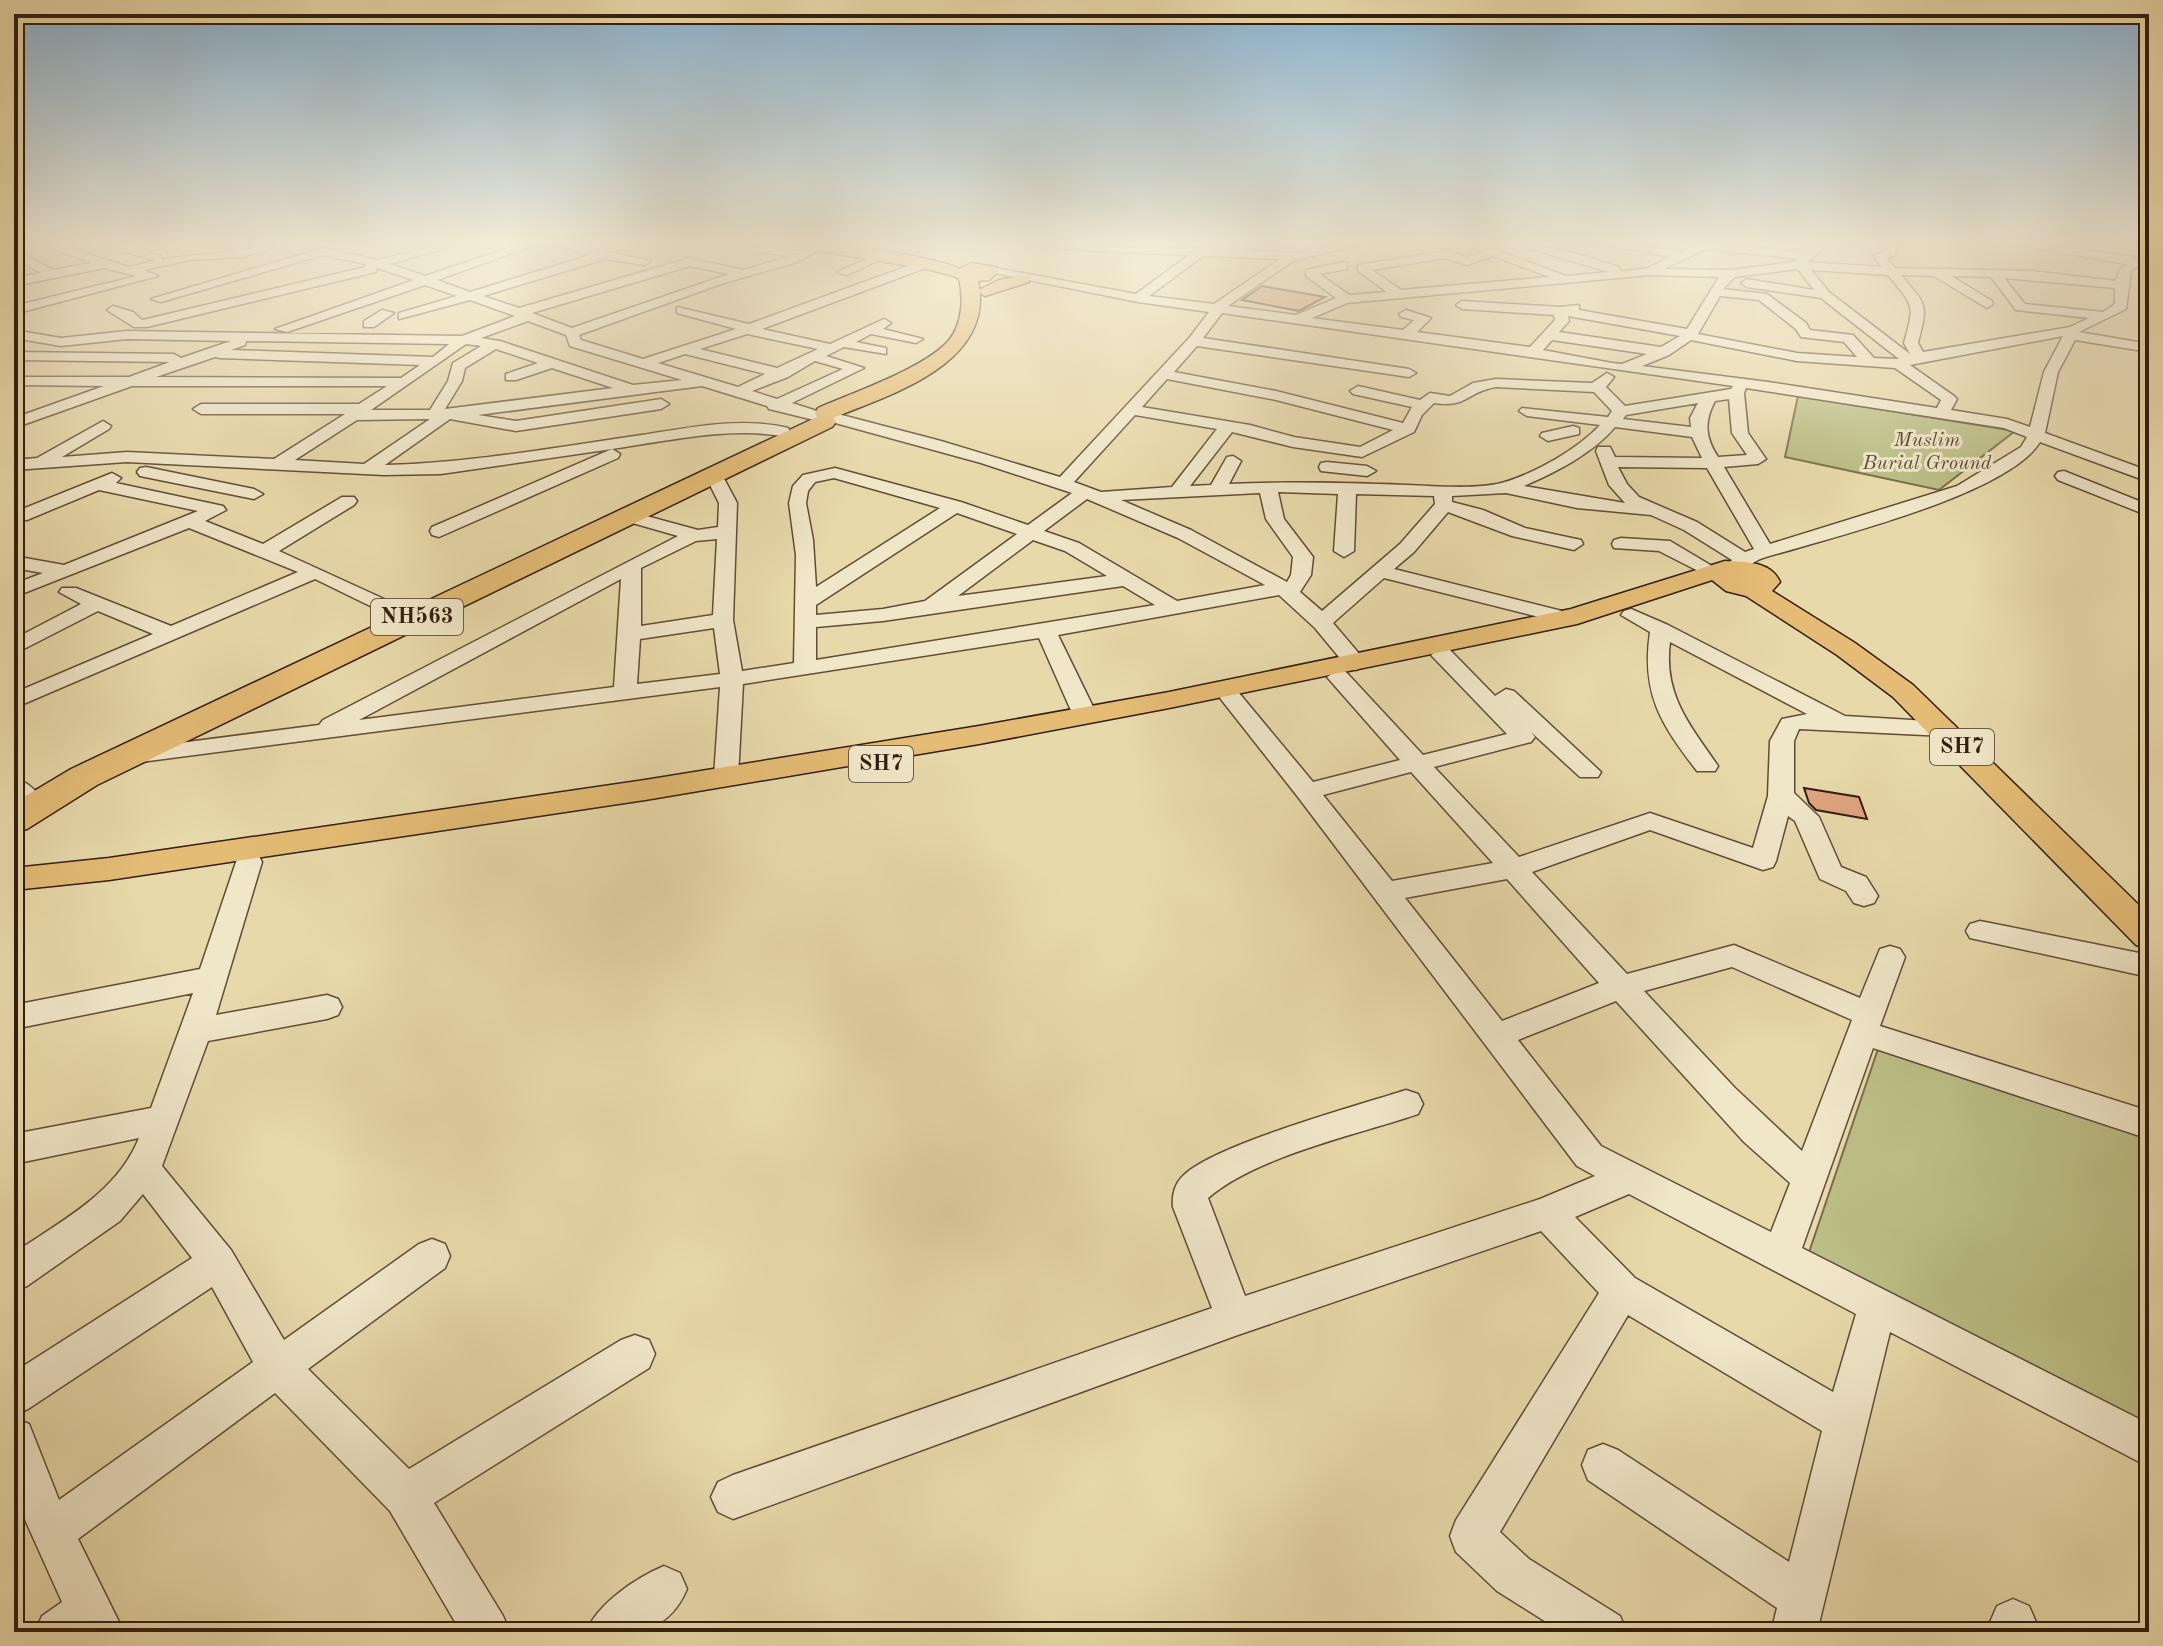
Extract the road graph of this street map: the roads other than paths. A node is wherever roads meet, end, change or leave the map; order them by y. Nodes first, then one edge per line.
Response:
1 (136, 322) edge
2 (144, 322) edge
3 (150, 322) edge
4 (276, 322) edge
5 (446, 322) edge
6 (454, 322) edge
7 (503, 322) edge
8 (537, 322) edge
9 (611, 322) edge
10 (691, 322) edge
11 (708, 322) edge
12 (769, 322) edge
13 (776, 322) edge
14 (811, 322) edge
15 (974, 322) edge
16 (1208, 322) edge
17 (1301, 322) edge
18 (1420, 322) edge
19 (1455, 322) edge
20 (1557, 322) edge
21 (1606, 322) edge
22 (1699, 322) edge
23 (1796, 322) edge
24 (1860, 322) edge
25 (1916, 322) edge
26 (2094, 322) edge
27 (139, 324) junction
28 (798, 327) junction
29 (492, 328) junction
30 (747, 329) junction
31 (2072, 332) junction
32 (1693, 333) junction
33 (115, 335) junction
34 (1549, 335) junction
35 (16, 336) edge
36 (259, 336) junction
37 (1404, 336) junction
38 (774, 337) junction
39 (573, 338) junction
40 (721, 338) junction
41 (916, 339) dead end
42 (1816, 339) junction
43 (463, 340) junction
44 (670, 340) dead end
45 (1442, 340) junction
46 (1194, 341) junction
47 (842, 343) junction
48 (495, 344) junction
49 (746, 347) dead end
50 (688, 348) junction
51 (2149, 348) edge
52 (597, 350) junction
53 (881, 351) dead end
54 (1763, 351) junction
55 (1664, 352) junction
56 (1532, 353) junction
57 (14, 356) edge
58 (78, 356) junction
59 (201, 356) junction
60 (814, 357) junction
61 (1798, 357) junction
62 (1909, 360) junction
63 (1751, 362) dead end
64 (637, 363) junction
65 (550, 364) junction
66 (431, 365) junction
67 (1374, 368) junction
68 (457, 369) junction
69 (777, 372) junction
70 (1409, 373) dead end
71 (1163, 374) junction
72 (1610, 375) junction
73 (1855, 376) junction
74 (593, 379) junction
75 (14, 381) edge
76 (33, 381) junction
77 (126, 382) junction
78 (405, 382) junction
79 (699, 382) junction
80 (821, 383) junction
81 (1768, 386) junction
82 (498, 387) dead end
83 (1739, 388) junction
84 (553, 393) junction
85 (741, 394) junction
86 (1709, 397) junction
87 (636, 398) junction
88 (1676, 401) junction
89 (520, 403) junction
90 (1423, 405) junction
91 (201, 409) dead end
92 (1130, 409) junction
93 (1336, 411) junction
94 (1527, 411) dead end
95 (359, 412) junction
96 (437, 414) junction
97 (1942, 414) junction
98 (1616, 415) junction
99 (824, 417) junction
100 (782, 418) junction
101 (1510, 419) dead end
102 (14, 423) edge
103 (698, 424) junction
104 (103, 426) dead end
105 (516, 426) junction
106 (1227, 427) junction
107 (1408, 429) junction
108 (1573, 431) junction
109 (640, 433) junction
110 (1699, 433) junction
111 (2041, 434) junction
112 (1548, 436) dead end
113 (1598, 437) junction
114 (1293, 442) junction
115 (426, 448) dead end
116 (1366, 451) junction
117 (394, 452) junction
118 (152, 459) junction
119 (505, 461) junction
120 (1233, 461) dead end
121 (1608, 462) junction
122 (1711, 463) junction
123 (22, 465) edge
124 (1327, 467) dead end
125 (346, 468) junction
126 (369, 468) junction
127 (131, 469) junction
128 (1367, 471) junction
129 (714, 475) junction
130 (2064, 476) dead end
131 (2149, 477) edge
132 (269, 482) junction
133 (98, 484) junction
134 (1063, 484) junction
135 (1268, 488) junction
136 (1347, 488) junction
137 (1376, 488) junction
138 (1506, 488) junction
139 (1216, 491) junction
140 (1091, 493) junction
141 (1177, 493) junction
142 (1443, 498) junction
143 (348, 501) dead end
144 (955, 506) junction
145 (217, 510) junction
146 (2149, 511) edge
147 (1657, 512) junction
148 (21, 516) dead end
149 (628, 516) junction
150 (189, 521) junction
151 (1030, 530) junction
152 (439, 531) dead end
153 (727, 532) junction
154 (696, 535) junction
155 (1574, 544) dead end
156 (1621, 544) dead end
157 (1344, 551) dead end
158 (264, 552) junction
159 (14, 562) edge
160 (631, 565) junction
161 (1742, 570) junction
162 (315, 572) junction
163 (1382, 572) junction
164 (1130, 579) junction
165 (68, 581) junction
166 (1286, 590) junction
167 (14, 591) edge
168 (98, 603) junction
169 (931, 606) junction
170 (1174, 608) junction
171 (805, 612) junction
172 (1631, 615) junction
173 (406, 616) junction
174 (1567, 618) junction
175 (723, 620) junction
176 (1323, 621) junction
177 (1661, 629) junction
178 (1046, 631) junction
179 (169, 633) junction
180 (630, 634) junction
181 (14, 648) edge
182 (1450, 654) junction
183 (805, 666) junction
184 (1347, 670) junction
185 (732, 679) junction
186 (625, 694) junction
187 (1231, 698) junction
188 (14, 701) edge
189 (1085, 715) junction
190 (1843, 723) junction
191 (1945, 729) junction
192 (313, 734) junction
193 (907, 753) junction
194 (122, 758) junction
195 (1416, 761) junction
196 (1706, 766) dead end
197 (1589, 772) dead end
198 (726, 777) junction
199 (1307, 791) junction
200 (1781, 796) junction
201 (17, 801) edge
202 (249, 862) junction
203 (1513, 869) junction
204 (14, 879) edge
205 (1385, 892) junction
206 (1864, 896) dead end
207 (14, 898) edge
208 (2149, 907) edge
209 (1980, 931) dead end
210 (2149, 936) edge
211 (1890, 957) dead end
212 (2149, 966) edge
213 (213, 978) junction
214 (1619, 987) junction
215 (327, 1007) dead end
216 (14, 1017) edge
217 (1865, 1023) junction
218 (196, 1031) junction
219 (1496, 1036) junction
220 (1406, 1104) dead end
221 (163, 1119) junction
222 (2149, 1125) edge
223 (14, 1149) edge
224 (144, 1169) junction
225 (1631, 1177) junction
226 (1809, 1178) junction
227 (1547, 1213) junction
228 (1781, 1255) junction
229 (432, 1256) dead end
230 (218, 1262) junction
231 (14, 1274) edge
232 (1622, 1291) junction
233 (1878, 1304) junction
234 (1235, 1318) junction
235 (635, 1354) dead end
236 (278, 1368) junction
237 (14, 1395) edge
238 (1845, 1422) junction
239 (14, 1439) edge
240 (2149, 1446) edge
241 (1603, 1465) dead end
242 (405, 1496) junction
243 (733, 1497) dead end
244 (51, 1532) junction
245 (664, 1589) dead end
246 (1799, 1615) edge
247 (83, 1625) edge
248 (487, 1632) edge
249 (609, 1632) edge
250 (1604, 1632) edge

1 - 27 street
2 - 27 street
3 - 27 street
4 - 36 street
5 - 6 street
7 - 29 street
8 - 39 street
9 - 39 street
10 - 40 street
11 - 30 street
12 - 30 street
13 - 28 street
14 - 28 street
15 - 99 highway, NH563
16 - 46 street
17 - 37 street
18 - 37 street
19 - 45 street
20 - 34 street
21 - 32 street
22 - 32 street
23 - 42 street
24 - 62 street
25 - 62 street
26 - 31 street
27 - 33 street
28 - 38 street
28 - 47 street
29 - 39 street
29 - 43 street
30 - 38 street
30 - 40 street
31 - 51 street
31 - 62 street
31 - 111 street
32 - 42 street
32 - 54 street
32 - 55 street
33 - 35 street
33 - 36 street
33 - 58 street
34 - 55 street
34 - 56 street
36 - 43 street
36 - 59 street
37 - 45 street
38 - 47 street
39 - 52 street
40 - 49 street
40 - 50 street
41 - 47 street
42 - 61 street
42 - 73 street
43 - 48 street
43 - 66 street
44 - 50 street
45 - 56 street
46 - 67 street
46 - 71 street
47 - 53 street
47 - 60 street
48 - 65 street
48 - 68 street
50 - 64 street
50 - 69 street
52 - 64 street
52 - 65 street
54 - 61 street
54 - 63 street
55 - 72 street
56 - 72 street
57 - 58 street
58 - 59 street
58 - 76 street
59 - 66 street
59 - 77 street
60 - 69 street
60 - 80 street
61 - 73 street
61 - 81 street
62 - 73 street
62 - 97 street
64 - 74 street
64 - 79 street
65 - 74 street
65 - 84 street
66 - 68 street
66 - 78 street
67 - 70 street
67 - 90 street
68 - 96 street
69 - 80 street
69 - 85 street
71 - 92 street
71 - 93 street
72 - 83 street
72 - 88 street
72 - 90 street
72 - 98 street
73 - 81 street
73 - 97 street
74 - 84 street
74 - 87 street
75 - 76 street
76 - 77 street
77 - 78 street
77 - 102 street
78 - 95 street
79 - 85 street
79 - 87 street
80 - 100 street
81 - 83 street
82 - 89 street
83 - 86 street
83 - 122 street
84 - 89 street
85 - 87 street
85 - 100 street
86 - 88 street
86 - 110 street
87 - 89 street
87 - 105 street
87 - 109 street
88 - 98 street
89 - 96 street
90 - 107 street
91 - 95 street
92 - 106 street
92 - 134 street
93 - 107 street
93 - 114 street
94 - 98 street
95 - 96 street
95 - 132 street
96 - 105 street
96 - 117 street
96 - 125 street
97 - 111 street
98 - 110 street
98 - 113 street
99 - 100 highway, NH563
99 - 129 highway, NH563
99 - 134 street
100 - 103 street
100 - 103 street
100 - 173 highway, NH563
101 - 108 street
103 - 109 street
104 - 123 street
105 - 119 street
106 - 114 street
106 - 141 street
107 - 116 street
108 - 112 street
108 - 113 street
109 - 119 street
109 - 152 street
110 - 122 street
111 - 131 street
111 - 161 street
113 - 121 street
113 - 138 street
114 - 116 street
115 - 117 street
116 - 128 street
117 - 126 street
118 - 123 street
118 - 127 street
118 - 132 street
119 - 126 street
120 - 139 street
121 - 122 street
121 - 147 street
122 - 161 street
124 - 128 street
125 - 126 street
125 - 132 street
127 - 132 street
127 - 133 street
128 - 137 street
129 - 149 highway, NH563
129 - 153 street
130 - 146 street
132 - 145 street
133 - 145 street
133 - 148 street
134 - 140 street
135 - 136 street
135 - 139 street
135 - 166 street
136 - 137 street
136 - 157 street
137 - 142 street
138 - 142 street
138 - 147 street
139 - 141 street
140 - 141 street
140 - 151 street
140 - 166 street
142 - 155 street
142 - 163 street
143 - 158 street
144 - 151 street
144 - 171 street
144 - 171 street
145 - 150 street
147 - 161 street
149 - 154 street
149 - 173 highway, NH563
150 - 158 street
150 - 165 street
151 - 164 street
151 - 169 street
153 - 154 street
153 - 175 street
154 - 160 street
156 - 161 street
158 - 162 street
159 - 165 street
160 - 180 street
160 - 192 street
161 - 172 main road, SH7
161 - 174 main road, SH7
161 - 191 main road, SH7
161 - 208 main road, SH7
162 - 173 street
162 - 179 street
163 - 174 street
163 - 176 street
164 - 169 street
164 - 170 street
165 - 167 street
165 - 168 street
166 - 170 street
166 - 176 street
168 - 179 street
168 - 181 street
169 - 171 street
170 - 178 street
171 - 183 street
172 - 177 street
172 - 182 main road, SH7
173 - 194 highway, NH563
173 - 201 highway, NH563
174 - 184 main road, SH7
175 - 180 street
175 - 185 street
176 - 184 street
177 - 190 street
177 - 196 street
178 - 183 street
178 - 189 street
179 - 188 street
180 - 186 street
182 - 184 main road, SH7
182 - 195 street
182 - 197 street
183 - 185 street
184 - 187 main road, SH7
184 - 189 main road, SH7
184 - 195 street
185 - 186 street
185 - 198 street
186 - 192 street
187 - 193 main road, SH7
187 - 199 street
189 - 193 main road, SH7
190 - 191 street
190 - 200 street
191 - 210 main road, SH7
192 - 194 street
193 - 198 main road, SH7
193 - 202 main road, SH7
194 - 201 highway, NH563
195 - 199 street
195 - 203 street
198 - 204 main road, SH7
199 - 205 street
200 - 203 street
200 - 206 street
202 - 207 main road, SH7
202 - 213 street
203 - 205 street
203 - 214 street
205 - 219 street
209 - 212 street
211 - 217 street
213 - 216 street
213 - 218 street
214 - 217 street
214 - 219 street
214 - 226 street
215 - 218 street
217 - 222 street
217 - 226 street
218 - 221 street
219 - 225 street
220 - 234 street
221 - 223 street
221 - 224 street
224 - 230 street
224 - 231 street
225 - 227 street
225 - 228 street
226 - 228 street
227 - 232 street
227 - 234 street
228 - 233 street
229 - 236 street
230 - 236 street
230 - 237 street
232 - 238 street
232 - 250 street
233 - 238 street
233 - 240 street
234 - 243 street
235 - 242 street
236 - 242 street
236 - 244 street
238 - 246 street
239 - 244 street
241 - 246 street
242 - 248 street
244 - 247 street
245 - 249 street

